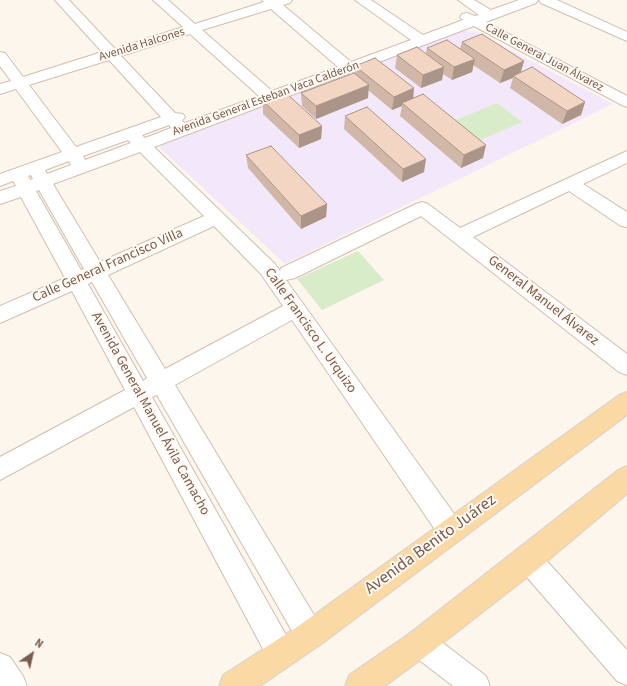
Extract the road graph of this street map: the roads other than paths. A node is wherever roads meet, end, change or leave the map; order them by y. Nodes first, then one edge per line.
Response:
1 (62, 0) edge
2 (160, 0) edge
3 (250, 0) edge
4 (362, 0) edge
5 (501, 0) edge
6 (531, 0) edge
7 (546, 0) edge
8 (276, 1) edge
9 (474, 12) edge
10 (188, 25) junction
11 (416, 37) junction
12 (627, 38) edge
13 (107, 49) junction
14 (0, 56) edge
15 (343, 63) junction
16 (11, 77) edge
17 (0, 89) edge
18 (264, 92) junction
19 (627, 102) edge
20 (172, 119) junction
21 (182, 130) junction
22 (136, 139) junction
23 (72, 154) junction
24 (627, 156) edge
25 (82, 167) junction
26 (25, 178) edge
27 (571, 184) junction
28 (0, 198) edge
29 (216, 218) junction
30 (627, 221) edge
31 (459, 236) junction
32 (288, 273) dead end
33 (87, 276) junction
34 (295, 309) junction
35 (0, 314) edge
36 (627, 366) edge
37 (161, 381) junction
38 (139, 393) junction
39 (627, 402) edge
40 (0, 469) edge
41 (624, 485) edge
42 (451, 531) junction
43 (528, 559) junction
44 (310, 635) junction
45 (420, 643) junction
46 (282, 654) junction
47 (0, 667) edge
48 (627, 671) edge
49 (13, 686) edge
50 (234, 686) edge
51 (360, 686) edge
52 (476, 686) edge

1 - 13 street
2 - 10 street
3 - 10 street, Avenida Halcones
4 - 11 street
5 - 9 street, Avenida General Esteban Vaca Calderón
6 - 9 street, Avenida General Esteban Vaca Calderón
7 - 12 street
8 - 10 street, Avenida Halcones
8 - 15 street
9 - 11 street, Avenida General Esteban Vaca Calderón
9 - 19 street, Calle General Juan Álvarez
10 - 13 street, Avenida Halcones
10 - 18 street
11 - 15 street, Avenida General Esteban Vaca Calderón
13 - 16 street, Avenida Halcones
13 - 20 street
14 - 16 street
15 - 18 street, Avenida General Esteban Vaca Calderón
16 - 17 street, Avenida Halcones
16 - 23 street
18 - 20 street, Avenida General Esteban Vaca Calderón
18 - 21 street, Avenida General Esteban Vaca Calderón
20 - 21 street
20 - 22 street, Avenida General Esteban Vaca Calderón
21 - 22 street, Avenida General Esteban Vaca Calderón
22 - 23 street, Avenida General Esteban Vaca Calderón
22 - 25 street, Avenida General Esteban Vaca Calderón
22 - 29 street, Calle Francisco L. Urquizo
23 - 25 street
23 - 26 street, Avenida General Esteban Vaca Calderón
24 - 27 street
25 - 26 street, Avenida General Esteban Vaca Calderón
26 - 28 street, Avenida General Esteban Vaca Calderón
26 - 33 street, Avenida General Manuel Ávila Camacho
27 - 30 street
27 - 31 street
29 - 33 street, Calle General Francisco Villa
29 - 34 street, Calle Francisco L. Urquizo
31 - 32 street, General Manuel Álvarez
31 - 36 street, General Manuel Álvarez
33 - 35 street, Calle General Francisco Villa
33 - 37 street, Avenida General Manuel Ávila Camacho
33 - 38 street, Avenida General Manuel Ávila Camacho
34 - 37 street
34 - 42 street, Calle Francisco L. Urquizo
37 - 38 street
37 - 44 street, Avenida General Manuel Ávila Camacho
38 - 40 street
38 - 46 street, Avenida General Manuel Ávila Camacho
39 - 42 main road, Avenida Benito Juárez
41 - 43 main road
42 - 44 main road, Avenida Benito Juárez
43 - 45 main road
43 - 48 street
44 - 46 main road, Avenida Benito Juárez
45 - 51 main road
45 - 52 street
46 - 50 main road, Avenida Benito Juárez
47 - 49 street

